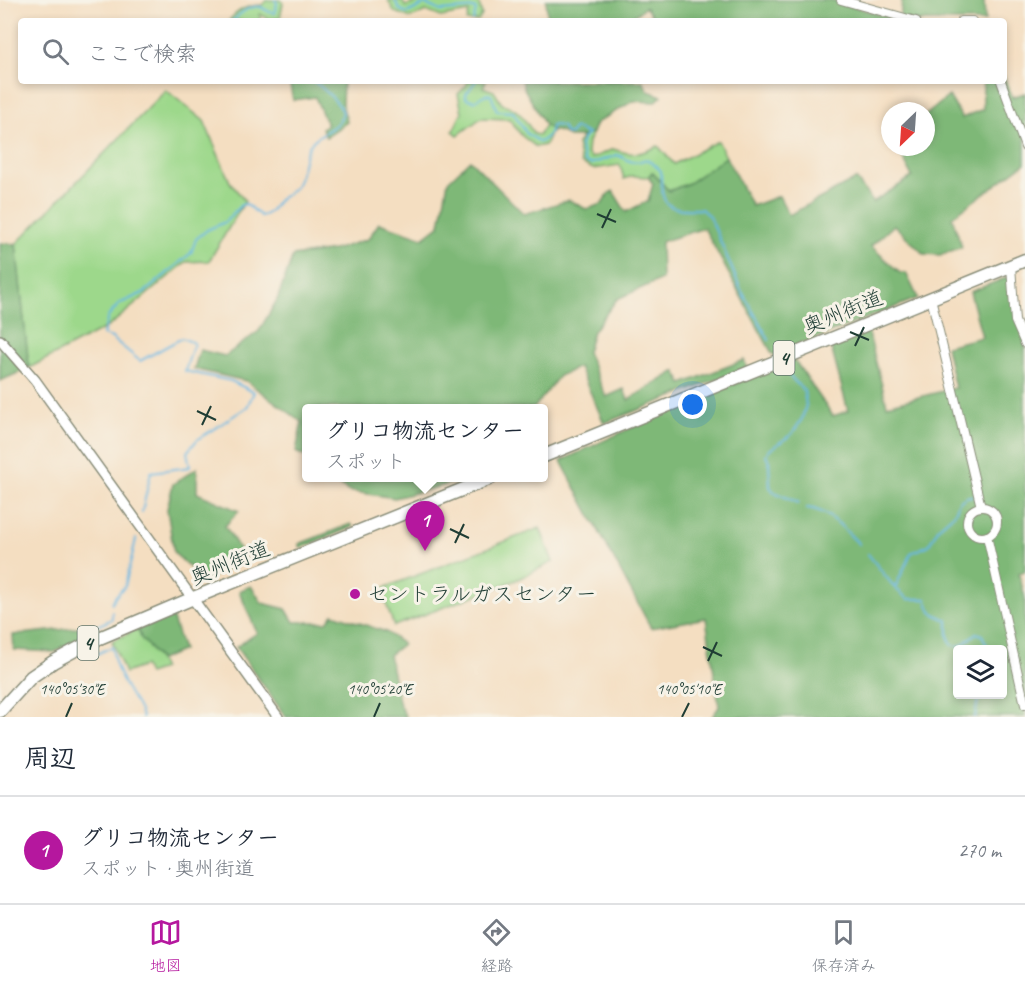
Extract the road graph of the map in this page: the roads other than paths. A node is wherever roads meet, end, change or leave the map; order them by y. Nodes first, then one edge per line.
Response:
1 (842, 0) edge
2 (905, 18) edge
3 (1002, 84) edge
4 (1025, 147) edge
5 (1025, 260) edge
6 (1011, 266) junction
7 (931, 297) junction
8 (0, 340) edge
9 (1025, 344) edge
10 (548, 454) edge
11 (479, 482) edge
12 (981, 507) junction
13 (987, 536) junction
14 (191, 599) junction
15 (1025, 705) edge
16 (0, 711) edge
17 (278, 717) edge

1 - 2 street
3 - 4 street
5 - 6 highway, 奥州街道 / 4
6 - 7 highway, 奥州街道 / 4
6 - 9 street
7 - 10 highway, 奥州街道 / 4
7 - 12 street
8 - 14 street
11 - 14 highway, 奥州街道 / 4
12 - 13 street
12 - 13 street
13 - 15 street
14 - 16 highway, 奥州街道 / 4
14 - 17 street

